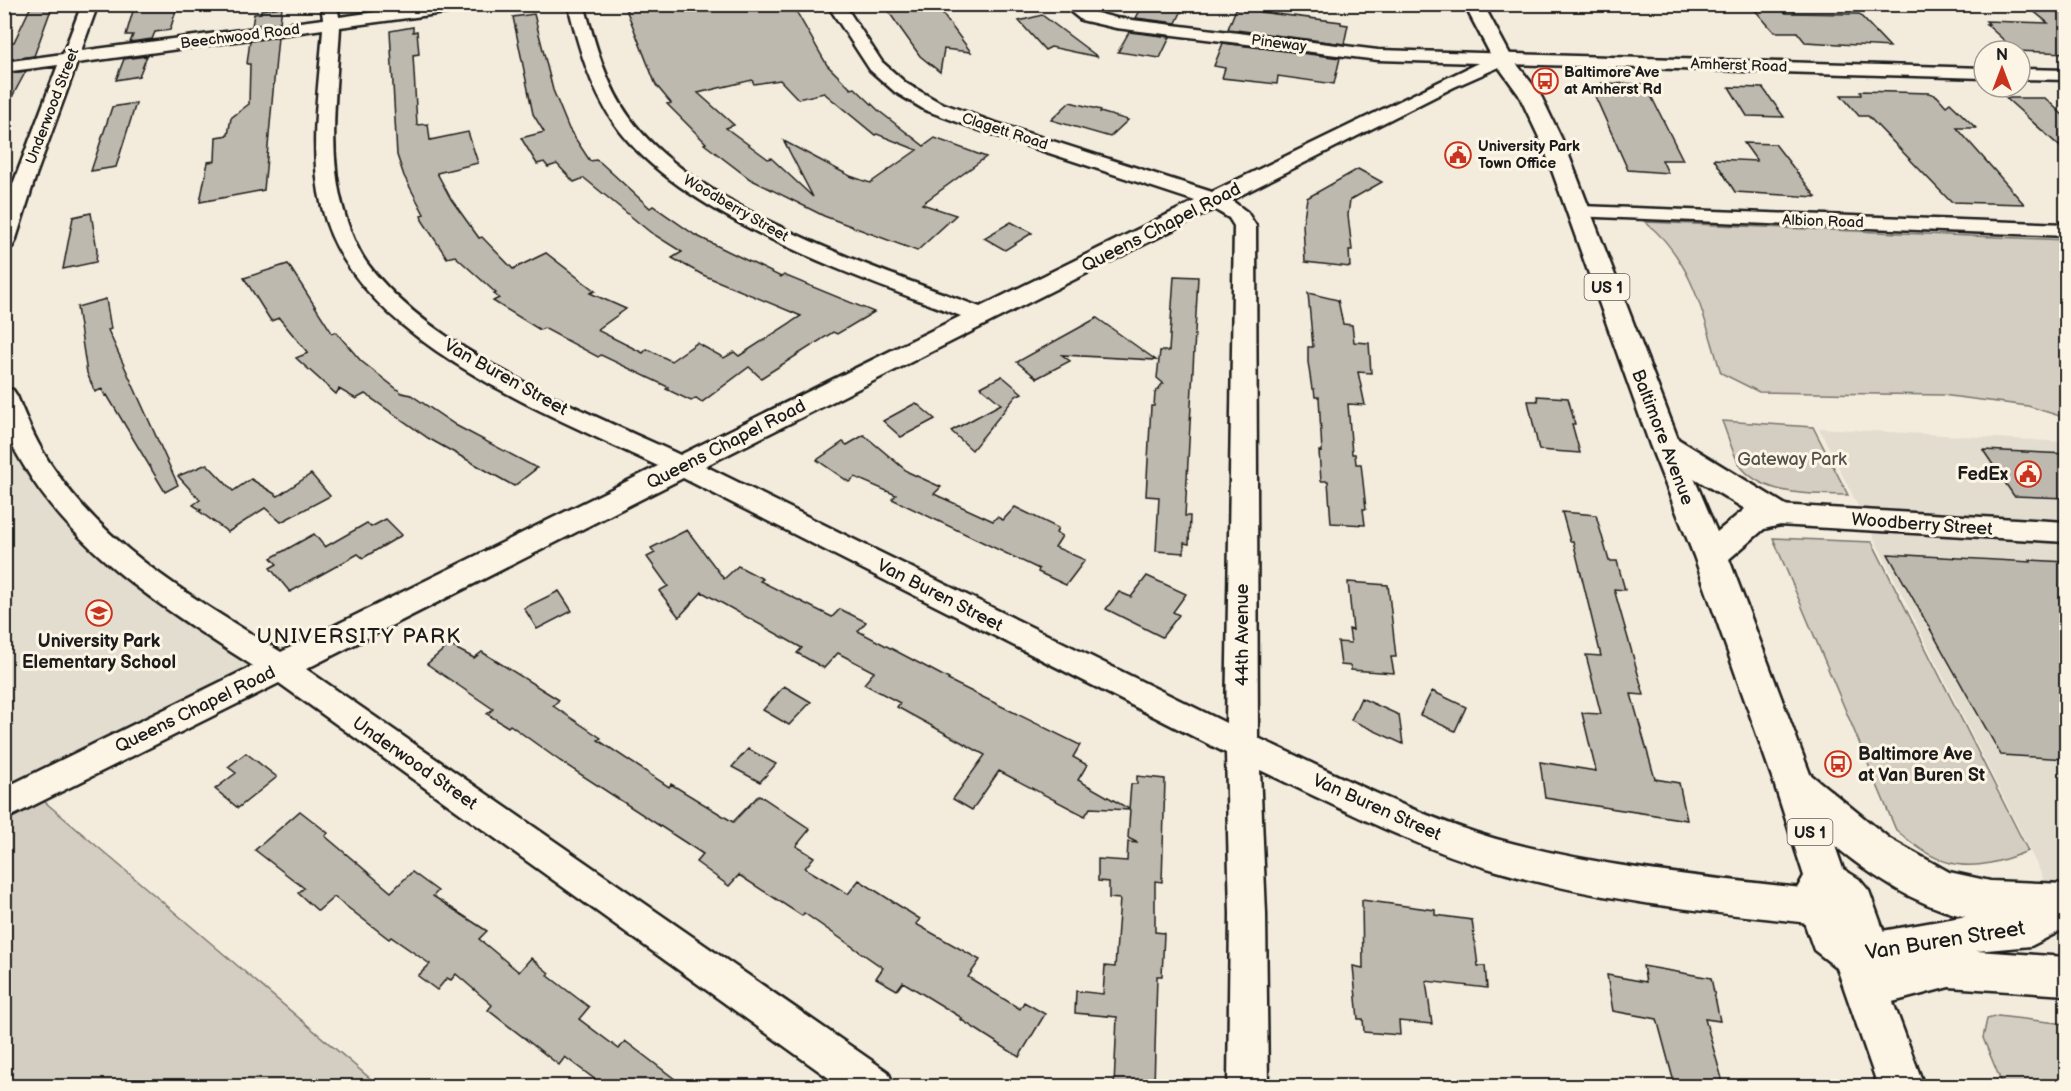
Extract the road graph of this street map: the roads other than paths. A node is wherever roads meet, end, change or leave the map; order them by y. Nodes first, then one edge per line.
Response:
1 (90, 4) edge
2 (475, 4) edge
3 (576, 4) edge
4 (835, 4) edge
5 (1070, 4) edge
6 (1473, 4) edge
7 (331, 14) edge
8 (71, 58) junction
9 (1457, 58) junction
10 (1498, 59) junction
11 (4, 67) edge
12 (1972, 73) edge
13 (2032, 74) edge
14 (2067, 75) edge
15 (1448, 83) junction
16 (1214, 200) junction
17 (1580, 212) junction
18 (2067, 230) edge
19 (4, 242) edge
20 (983, 316) junction
21 (4, 396) edge
22 (1665, 445) junction
23 (682, 466) junction
24 (1778, 515) junction
25 (2067, 532) edge
26 (1711, 556) junction
27 (280, 667) junction
28 (1242, 746) junction
29 (1794, 783) junction
30 (4, 805) edge
31 (1823, 895) junction
32 (2067, 904) edge
33 (2067, 909) edge
34 (1860, 972) junction
35 (2067, 976) edge
36 (874, 1086) edge
37 (1248, 1086) edge
38 (1901, 1086) edge

1 - 8 street, Underwood Street
2 - 7 street, Beechwood Road
3 - 20 street, Woodberry Street
4 - 16 street, Clagett Road
5 - 9 street, Pineway
6 - 10 main road, Baltimore Avenue / US 1
7 - 8 street, Beechwood Road
7 - 23 street, Van Buren Street
8 - 11 street, Beechwood Road
8 - 19 street, Underwood Street
9 - 10 street, Pineway
9 - 15 street
10 - 12 street, Amherst Road
10 - 15 street, Queens Chapel Road
10 - 17 main road, Baltimore Avenue / US 1
13 - 14 street
15 - 16 street, Queens Chapel Road
16 - 20 street, Queens Chapel Road
16 - 28 street, 44th Avenue
17 - 18 street, Albion Road
17 - 22 main road, Baltimore Avenue / US 1
20 - 23 street, Queens Chapel Road
21 - 27 street, Underwood Street
22 - 24 main road
22 - 26 main road, Baltimore Avenue / US 1
23 - 27 street, Queens Chapel Road
23 - 28 street, Van Buren Street
24 - 25 street, Woodberry Street
24 - 26 main road
26 - 29 main road, Baltimore Avenue / US 1
27 - 30 street, Queens Chapel Road
27 - 36 street, Underwood Street
28 - 31 street, Van Buren Street
28 - 37 street, 44th Avenue
29 - 31 main road, Baltimore Avenue / US 1
29 - 32 main road
31 - 34 main road, Baltimore Avenue / US 1
33 - 34 street, Van Buren Street
34 - 35 street, Van Buren Street
34 - 38 main road

